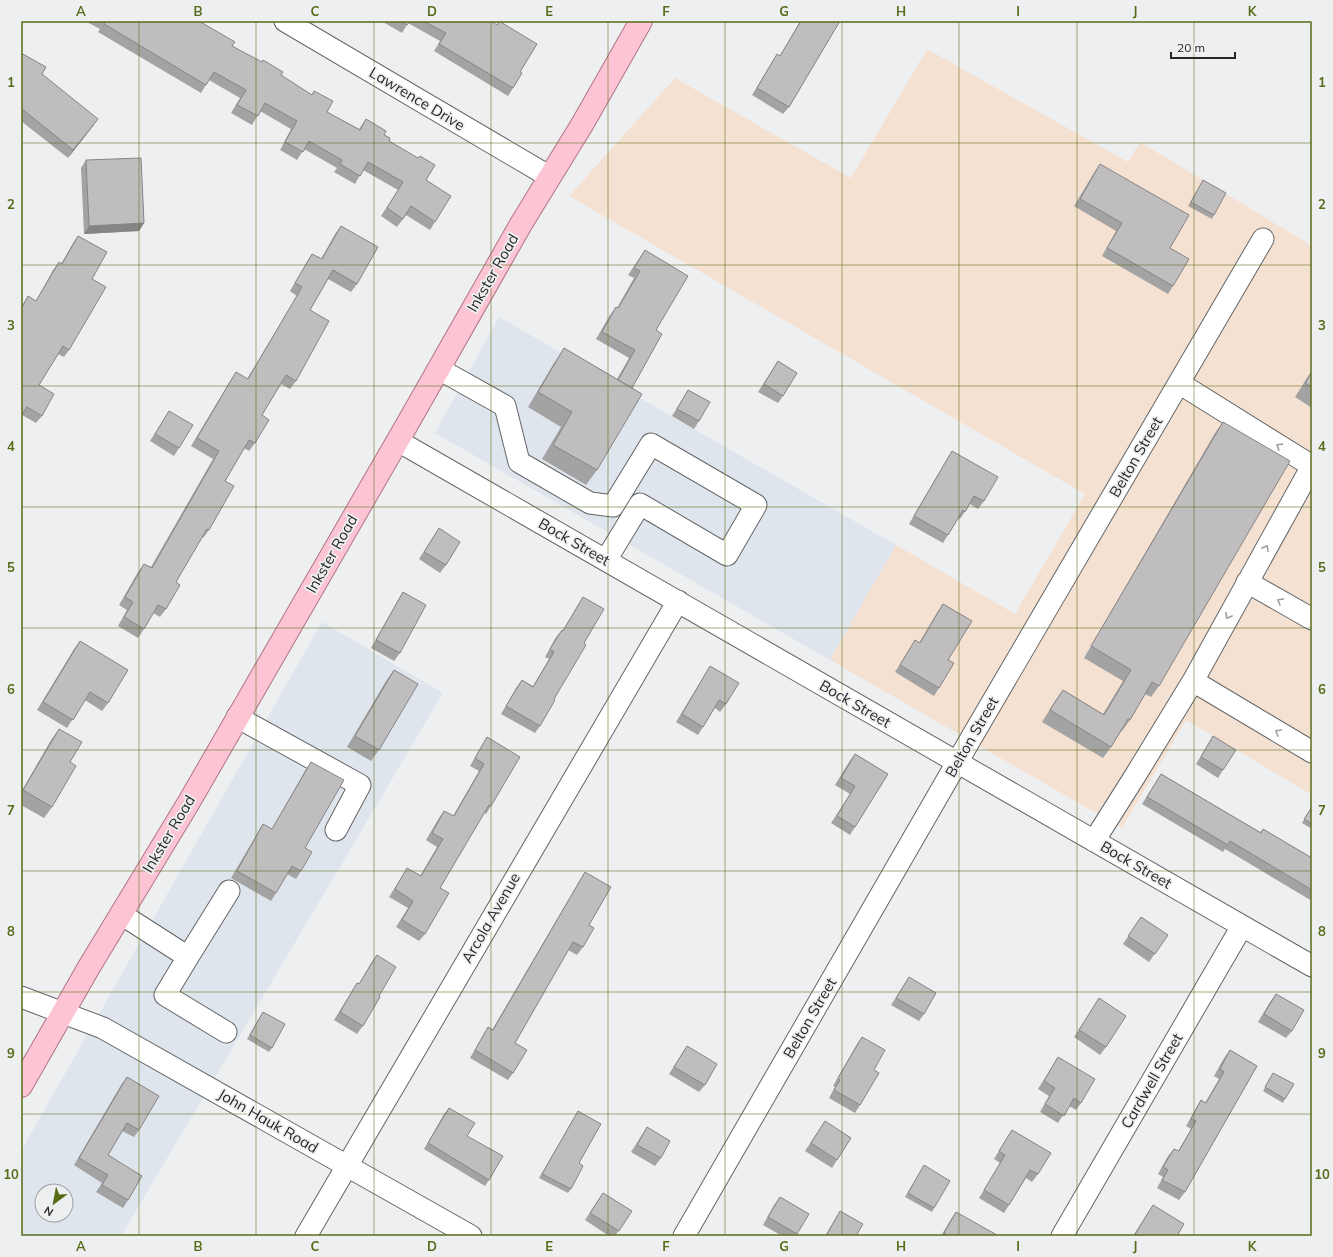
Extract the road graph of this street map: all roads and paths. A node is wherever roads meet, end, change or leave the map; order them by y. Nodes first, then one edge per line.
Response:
1 (285, 21) edge
2 (641, 21) edge
3 (550, 177) junction
4 (1263, 239) dead end
5 (439, 369) junction
6 (1179, 383) junction
7 (398, 441) junction
8 (1312, 466) edge
9 (621, 492) junction
10 (1305, 494) edge
11 (640, 504) junction
12 (606, 560) junction
13 (1247, 582) junction
14 (678, 601) junction
15 (1312, 619) edge
16 (1192, 681) junction
17 (237, 717) junction
18 (1312, 752) edge
19 (957, 763) junction
20 (336, 830) dead end
21 (1094, 841) junction
22 (229, 891) dead end
23 (121, 914) junction
24 (1242, 926) junction
25 (188, 957) junction
26 (1312, 966) edge
27 (21, 997) edge
28 (63, 1012) junction
29 (226, 1032) dead end
30 (21, 1086) edge
31 (346, 1166) junction
32 (306, 1236) edge
33 (472, 1236) edge
34 (684, 1236) edge
35 (1062, 1236) edge

1 - 3 street, Lawrence Drive
2 - 3 main road, Inkster Road
3 - 5 main road, Inkster Road
4 - 6 street, Belton Street
5 - 7 main road, Inkster Road
5 - 9 street
8 -> 6 street
6 - 19 street, Belton Street
7 - 12 street, Bock Street
7 - 17 main road, Inkster Road
8 - 10 street
9 - 11 street
9 - 11 street
13 -> 10 street
11 - 12 street
12 - 14 street, Bock Street
15 -> 13 street
13 -> 16 street
14 - 19 street, Bock Street
14 - 31 street, Arcola Avenue
18 -> 16 street
16 - 21 street
17 - 20 street
17 - 23 main road, Inkster Road
19 - 21 street, Bock Street
19 - 34 street, Belton Street
21 - 24 street, Bock Street
22 - 25 street
23 - 25 street
23 - 28 main road, Inkster Road
24 - 26 street, Bock Street
24 - 35 street, Cardwell Street
25 - 29 street
27 - 28 street, John Hauk Road
28 - 30 main road, Inkster Road
28 - 31 street, John Hauk Road
31 - 32 street, Arcola Avenue
31 - 33 street, John Hauk Road

